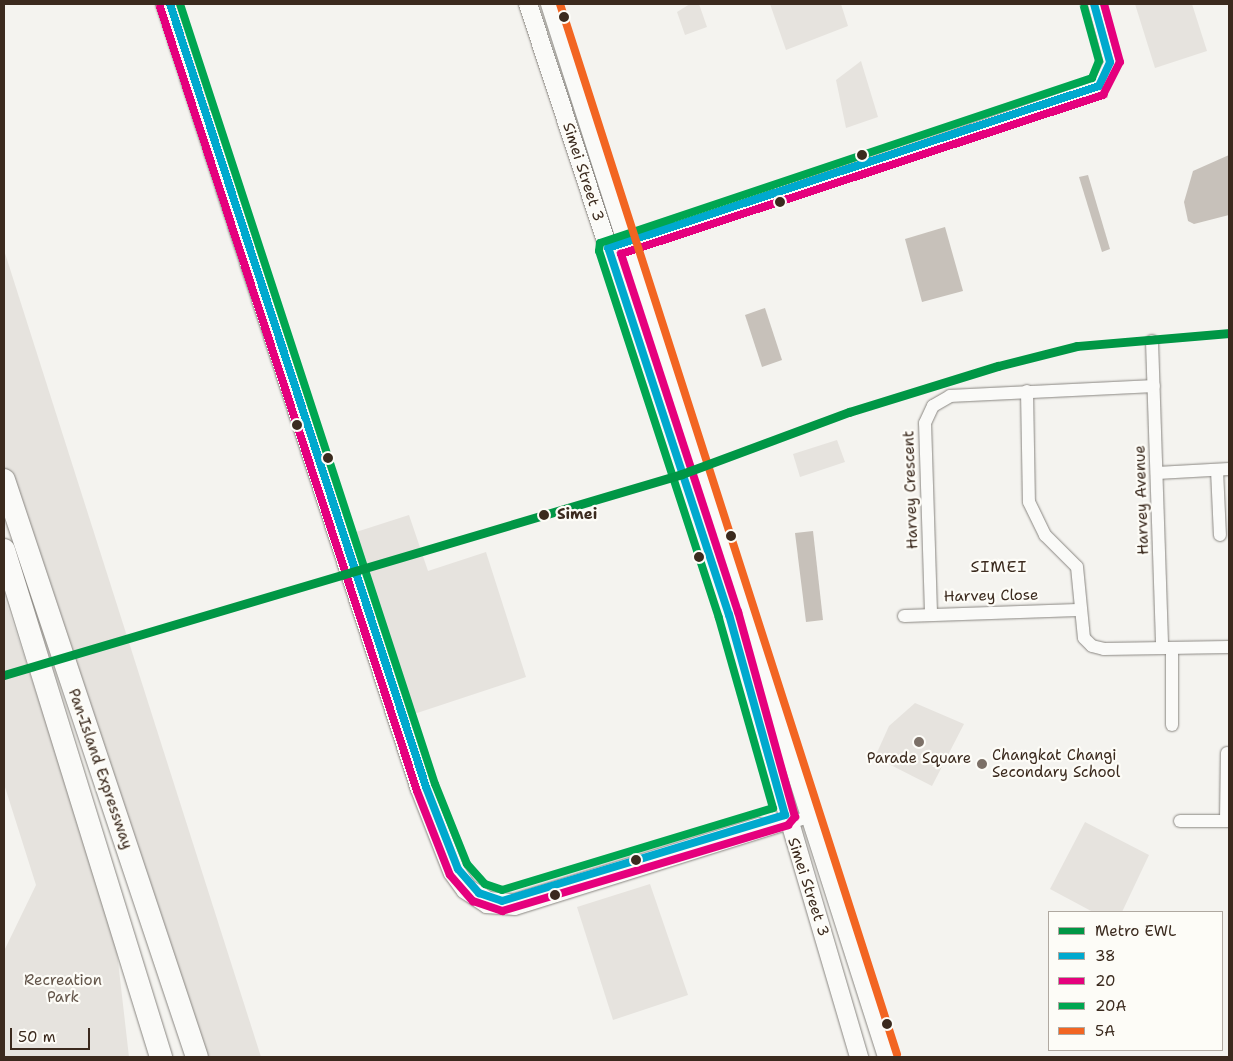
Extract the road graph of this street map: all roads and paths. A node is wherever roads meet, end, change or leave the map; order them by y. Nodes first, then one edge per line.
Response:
1 (162, 4) edge
2 (170, 4) edge
3 (528, 4) edge
4 (550, 4) edge
5 (1094, 4) edge
6 (626, 242) junction
7 (608, 248) junction
8 (1152, 341) dead end
9 (1154, 386) junction
10 (1027, 391) junction
11 (1223, 470) edge
12 (1157, 473) junction
13 (4, 480) edge
14 (1220, 535) dead end
15 (4, 550) edge
16 (1079, 610) junction
17 (931, 613) junction
18 (904, 616) dead end
19 (1229, 647) edge
20 (1167, 649) junction
21 (1172, 725) dead end
22 (1227, 753) dead end
23 (809, 812) junction
24 (786, 820) junction
25 (1180, 821) dead end
26 (1227, 821) edge
27 (127, 957) junction
28 (143, 1057) edge
29 (161, 1057) edge
30 (197, 1057) edge
31 (859, 1057) edge
32 (887, 1057) edge

1 - 24 street
2 - 24 street
3 - 7 main road, Simei Street 3
4 - 6 main road, Simei Street 3
5 - 6 street
6 - 7 street
6 - 23 main road, Simei Street 3
7 - 24 main road, Simei Street 3
8 - 9 street, Harvey Avenue
9 - 10 street, Harvey Crescent
9 - 12 street, Harvey Avenue
10 - 16 street
10 - 17 street, Harvey Crescent
11 - 12 street
11 - 14 street
12 - 20 street, Harvey Avenue
13 - 30 highway, Pan-Island Expressway
15 - 27 highway, Pan-Island Expressway
16 - 17 street, Harvey Close
16 - 20 street
17 - 18 street, Harvey Close
19 - 20 street
20 - 21 street, Harvey Avenue
22 - 26 street
23 - 24 street
23 - 32 main road, Simei Street 3
24 - 31 main road, Simei Street 3
25 - 26 street
27 - 28 highway
27 - 29 highway, Pan-Island Expressway

